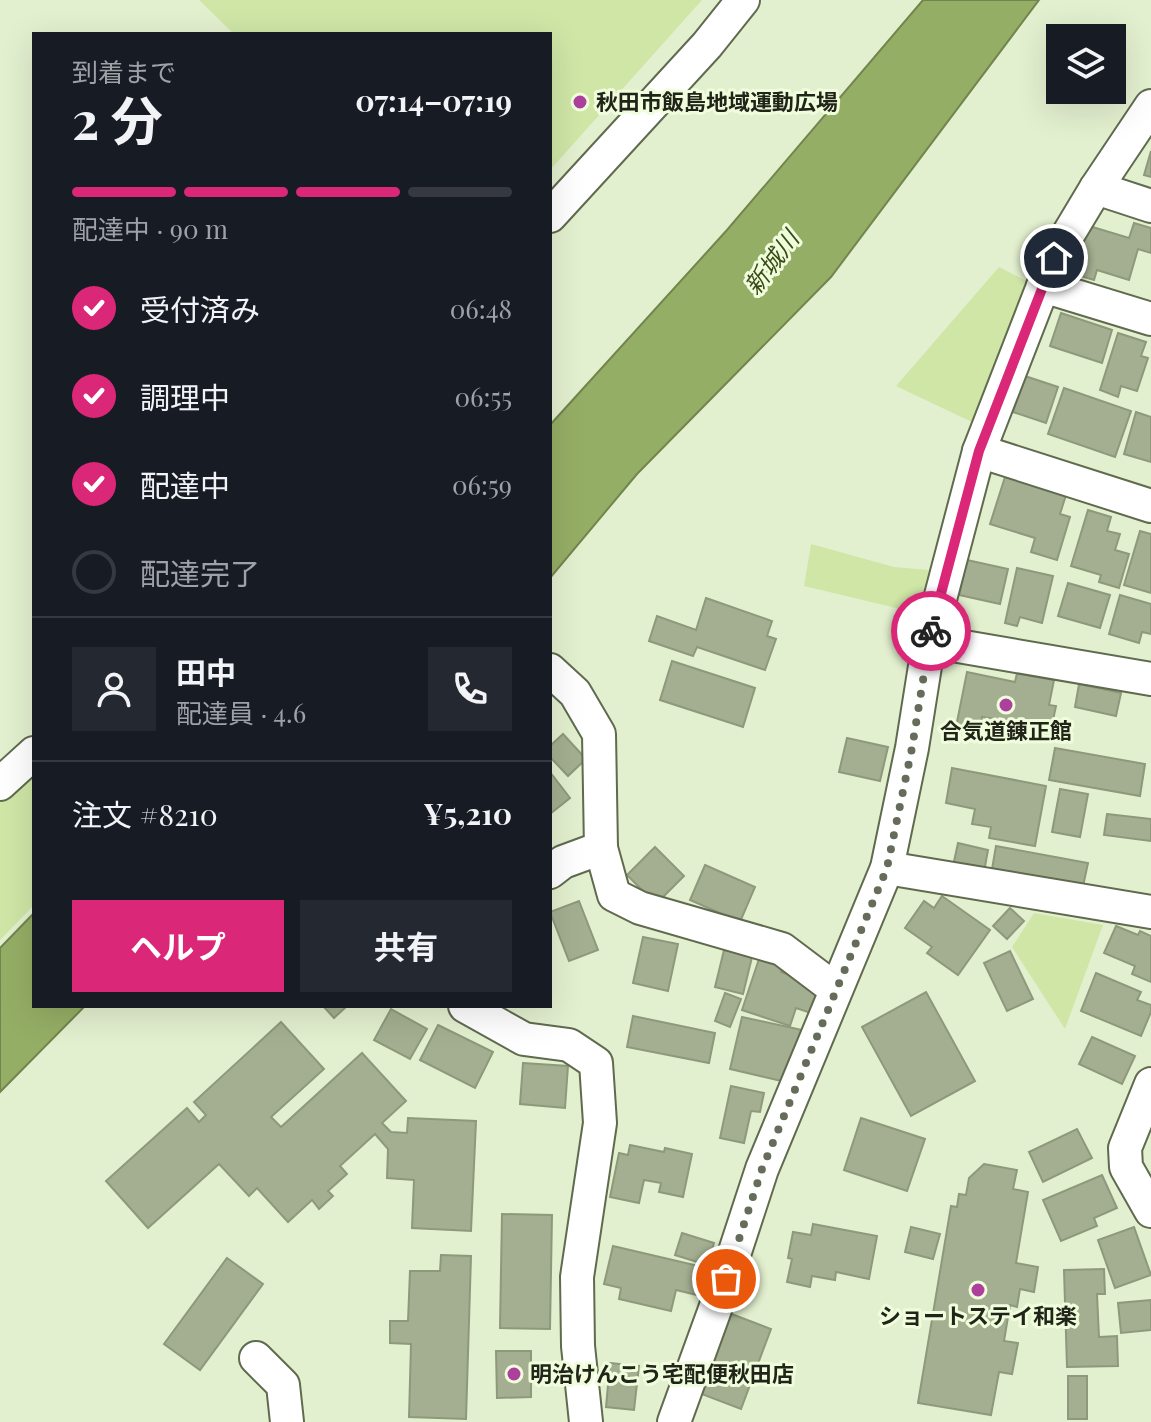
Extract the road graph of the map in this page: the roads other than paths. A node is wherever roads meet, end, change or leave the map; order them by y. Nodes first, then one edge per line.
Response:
1 (743, 0) edge
2 (1151, 106) edge
3 (1096, 188) junction
4 (1151, 206) edge
5 (552, 214) edge
6 (1043, 286) junction
7 (1151, 319) edge
8 (979, 451) junction
9 (1151, 506) edge
10 (929, 641) junction
11 (552, 672) edge
12 (1151, 679) edge
13 (32, 755) edge
14 (0, 784) edge
15 (601, 848) junction
16 (887, 868) junction
17 (552, 870) edge
18 (1151, 912) edge
19 (835, 989) junction
20 (469, 1008) edge
21 (1151, 1084) edge
22 (1151, 1211) edge
23 (256, 1358) dead end
24 (287, 1422) edge
25 (586, 1422) edge
26 (674, 1422) edge

1 - 5 street
2 - 3 street
3 - 4 street
3 - 6 street
6 - 7 street
6 - 8 street
8 - 9 street
8 - 10 street
10 - 12 street
10 - 16 street
11 - 15 street
13 - 14 street
15 - 17 street
15 - 19 street
16 - 18 street
16 - 19 street
19 - 26 street
20 - 25 street
21 - 22 street
23 - 24 street

